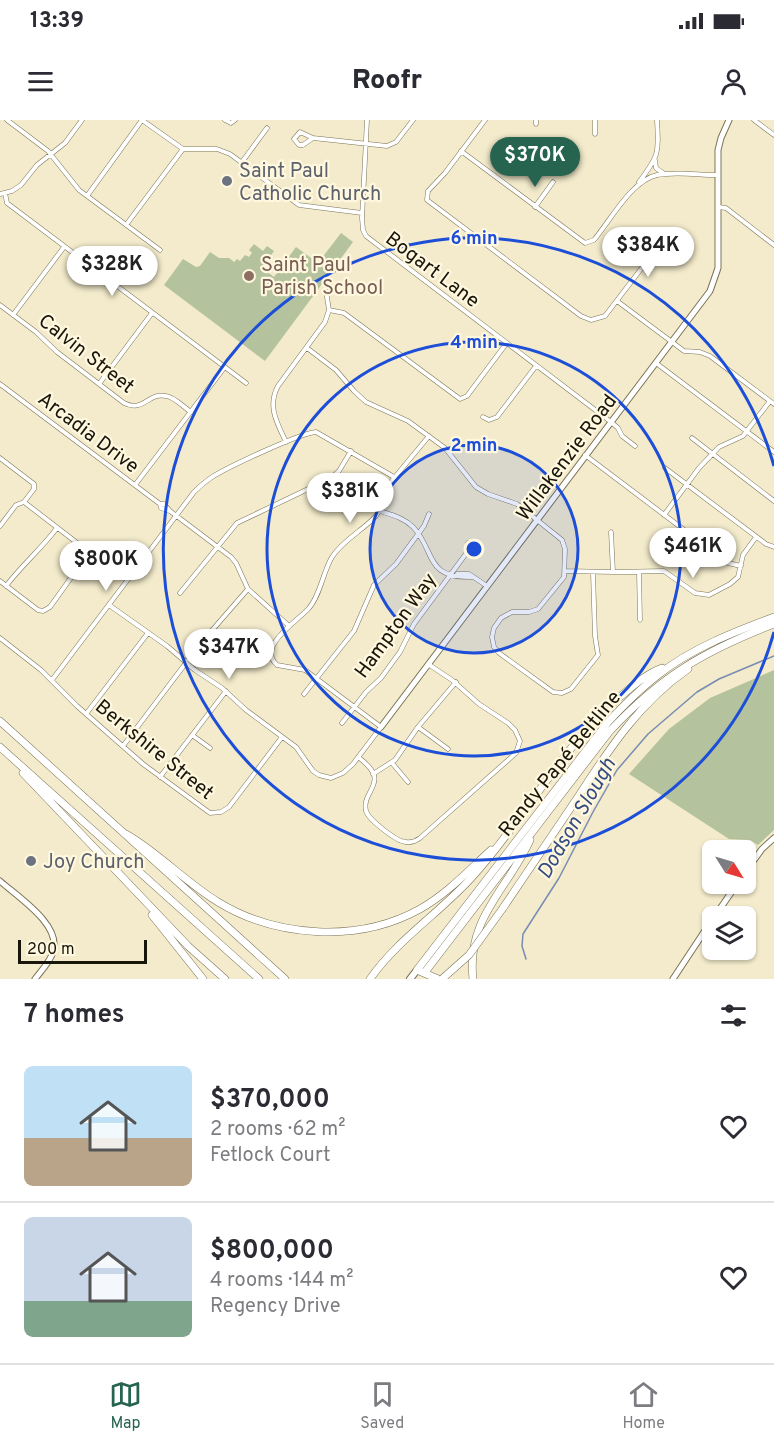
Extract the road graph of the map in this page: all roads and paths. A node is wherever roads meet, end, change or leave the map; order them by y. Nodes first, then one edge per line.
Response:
1 (7, 120) edge
2 (82, 120) edge
3 (142, 120) edge
4 (225, 120) edge
5 (235, 120) edge
6 (367, 120) edge
7 (413, 120) edge
8 (485, 120) edge
9 (595, 120) edge
10 (657, 120) edge
11 (729, 120) edge
12 (754, 120) edge
13 (267, 128) dead end
14 (595, 134) dead end
15 (774, 135) edge
16 (313, 138) junction
17 (365, 144) junction
18 (183, 149) junction
19 (461, 151) junction
20 (51, 154) junction
21 (655, 159) junction
22 (242, 162) junction
23 (666, 174) junction
24 (717, 175) junction
25 (554, 182) dead end
26 (635, 187) junction
27 (2, 194) edge
28 (87, 196) junction
29 (535, 207) junction
30 (717, 207) junction
31 (362, 213) junction
32 (126, 225) junction
33 (670, 237) dead end
34 (774, 245) edge
35 (64, 247) junction
36 (160, 250) dead end
37 (326, 291) dead end
38 (617, 302) junction
39 (0, 305) edge
40 (329, 310) junction
41 (152, 313) junction
42 (12, 315) junction
43 (672, 342) junction
44 (506, 344) junction
45 (307, 348) junction
46 (656, 363) junction
47 (536, 366) junction
48 (225, 368) junction
49 (246, 383) dead end
50 (0, 384) edge
51 (99, 384) junction
52 (772, 402) edge
53 (191, 412) junction
54 (483, 417) dead end
55 (611, 423) junction
56 (747, 432) junction
57 (429, 436) junction
58 (692, 438) dead end
59 (286, 442) junction
60 (635, 446) dead end
61 (351, 451) junction
62 (774, 452) edge
63 (713, 454) junction
64 (585, 455) junction
65 (0, 458) edge
66 (665, 468) dead end
67 (394, 477) junction
68 (687, 484) junction
69 (135, 485) junction
70 (774, 501) edge
71 (24, 502) junction
72 (380, 510) junction
73 (429, 514) dead end
74 (664, 515) junction
75 (176, 516) junction
76 (537, 519) junction
77 (0, 526) edge
78 (57, 528) junction
79 (611, 532) dead end
80 (418, 534) junction
81 (756, 537) junction
82 (468, 543) dead end
83 (217, 546) junction
84 (774, 547) edge
85 (741, 566) junction
86 (565, 571) junction
87 (612, 572) junction
88 (639, 572) junction
89 (593, 573) junction
90 (451, 574) junction
91 (0, 581) edge
92 (6, 586) junction
93 (487, 586) junction
94 (248, 589) junction
95 (180, 593) dead end
96 (109, 605) junction
97 (774, 617) edge
98 (640, 620) dead end
99 (774, 624) edge
100 (288, 626) junction
101 (148, 633) junction
102 (0, 638) edge
103 (187, 663) junction
104 (428, 664) junction
105 (672, 665) junction
106 (316, 678) junction
107 (52, 680) junction
108 (456, 682) junction
109 (226, 691) junction
110 (304, 694) dead end
111 (355, 707) junction
112 (86, 714) junction
113 (0, 721) edge
114 (342, 723) dead end
115 (381, 727) junction
116 (418, 727) junction
117 (192, 735) junction
118 (282, 737) junction
119 (526, 740) dead end
120 (520, 741) junction
121 (123, 746) junction
122 (0, 747) edge
123 (210, 748) dead end
124 (448, 749) dead end
125 (9, 755) junction
126 (358, 757) junction
127 (392, 763) junction
128 (374, 774) junction
129 (160, 777) junction
130 (408, 782) dead end
131 (534, 831) junction
132 (126, 834) junction
133 (503, 838) junction
134 (774, 838) edge
135 (756, 857) edge
136 (0, 881) edge
137 (135, 891) junction
138 (702, 936) edge
139 (417, 970) junction
140 (426, 972) junction
141 (35, 979) edge
142 (203, 979) edge
143 (225, 979) edge
144 (260, 979) edge
145 (285, 979) edge
146 (370, 979) edge
147 (410, 979) edge
148 (420, 979) edge
149 (438, 979) edge
150 (442, 979) edge
151 (473, 979) edge
152 (673, 979) edge

1 - 20 street
2 - 20 street
3 - 18 street
3 - 28 street
4 - 5 street
6 - 17 street
7 - 17 street
8 - 19 street
9 - 14 street
10 - 21 street
11 - 24 street, Willakenzie Road
12 - 15 street
13 - 22 street
16 - 16 street
16 - 17 street
17 - 31 street
18 - 22 street
18 - 32 street
19 - 29 street
19 - 38 street
20 - 27 street
20 - 28 street
21 - 23 street
21 - 26 street
22 - 31 street
23 - 24 street
23 - 26 street
24 - 30 street, Willakenzie Road
25 - 29 street
26 - 29 street
27 - 35 street
28 - 32 street
30 - 34 street
30 - 43 street, Willakenzie Road
31 - 44 street, Bogart Lane
32 - 36 street
33 - 38 street
35 - 41 street
35 - 42 street
37 - 40 street
38 - 43 street
39 - 42 street, Calvin Street
40 - 44 street
40 - 45 street
41 - 48 street
41 - 51 street
42 - 51 street, Calvin Street
43 - 46 street, Willakenzie Road
43 - 52 street
44 - 47 street, Bogart Lane
45 - 57 street
45 - 59 street
46 - 55 street, Willakenzie Road
46 - 56 street
47 - 54 street
47 - 55 street, Bogart Lane
48 - 49 street
48 - 53 street
50 - 69 street, Arcadia Drive
51 - 53 street, Calvin Street
52 - 56 street
53 - 69 street
55 - 60 street, Bogart Lane
55 - 64 street, Willakenzie Road
56 - 62 street
56 - 63 street
57 - 67 street
57 - 76 street
58 - 63 street
59 - 61 street
59 - 75 street
61 - 67 street
61 - 83 street
63 - 68 street
63 - 70 street
64 - 74 street
64 - 76 street, Willakenzie Road
65 - 71 street
66 - 68 street
67 - 72 street
68 - 74 street
68 - 81 street
69 - 75 street, Arcadia Drive
71 - 77 street
71 - 78 street
72 - 80 street
72 - 100 street
73 - 80 street
74 - 85 street
75 - 83 street, Arcadia Drive
75 - 96 street
76 - 86 street
76 - 93 street, Willakenzie Road
78 - 92 street
78 - 92 street
79 - 87 street
80 - 90 street
80 - 106 street
81 - 84 street
81 - 85 street
82 - 90 street, Hampton Way
83 - 94 street, Arcadia Drive
83 - 95 street
85 - 88 street
86 - 89 street
86 - 89 street
87 - 88 street
87 - 89 street
88 - 98 street
90 - 93 street
90 - 111 street, Hampton Way
91 - 92 street
93 - 104 street, Willakenzie Road
94 - 100 street, Arcadia Drive
94 - 103 street
96 - 101 street
96 - 107 street
97 - 105 highway, Randy Papé Beltline
99 - 131 highway, Randy Papé Beltline
99 - 150 highway, bridge
100 - 106 street
101 - 103 street
101 - 112 street
102 - 107 street, Berkshire Street
103 - 109 street
103 - 121 street
104 - 108 street
104 - 115 street, Willakenzie Road
105 - 133 highway
105 - 139 highway, Randy Papé Beltline
106 - 110 street
106 - 111 street
107 - 112 street, Berkshire Street
108 - 116 street
108 - 120 street
109 - 117 street
109 - 118 street
111 - 114 street, Hampton Way
111 - 115 street
112 - 121 street, Berkshire Street
113 - 132 highway
115 - 126 street, Willakenzie Road
116 - 124 street
116 - 127 street
117 - 123 street
117 - 129 street
118 - 126 street, Willakenzie Road
118 - 129 street, Berkshire Street
119 - 120 street
120 - 128 street
121 - 129 street, Berkshire Street
122 - 125 highway
125 - 137 highway
125 - 144 highway
126 - 128 street
127 - 128 street
127 - 130 street
131 - 140 highway, Randy Papé Beltline
131 - 151 highway
132 - 133 highway
132 - 145 highway
133 - 146 highway
134 - 135 street
136 - 141 street
137 - 142 highway
137 - 143 highway
138 - 152 street
139 - 140 highway
139 - 147 main road, Randy Papé Beltline
140 - 148 main road, Randy Papé Beltline
140 - 149 highway

